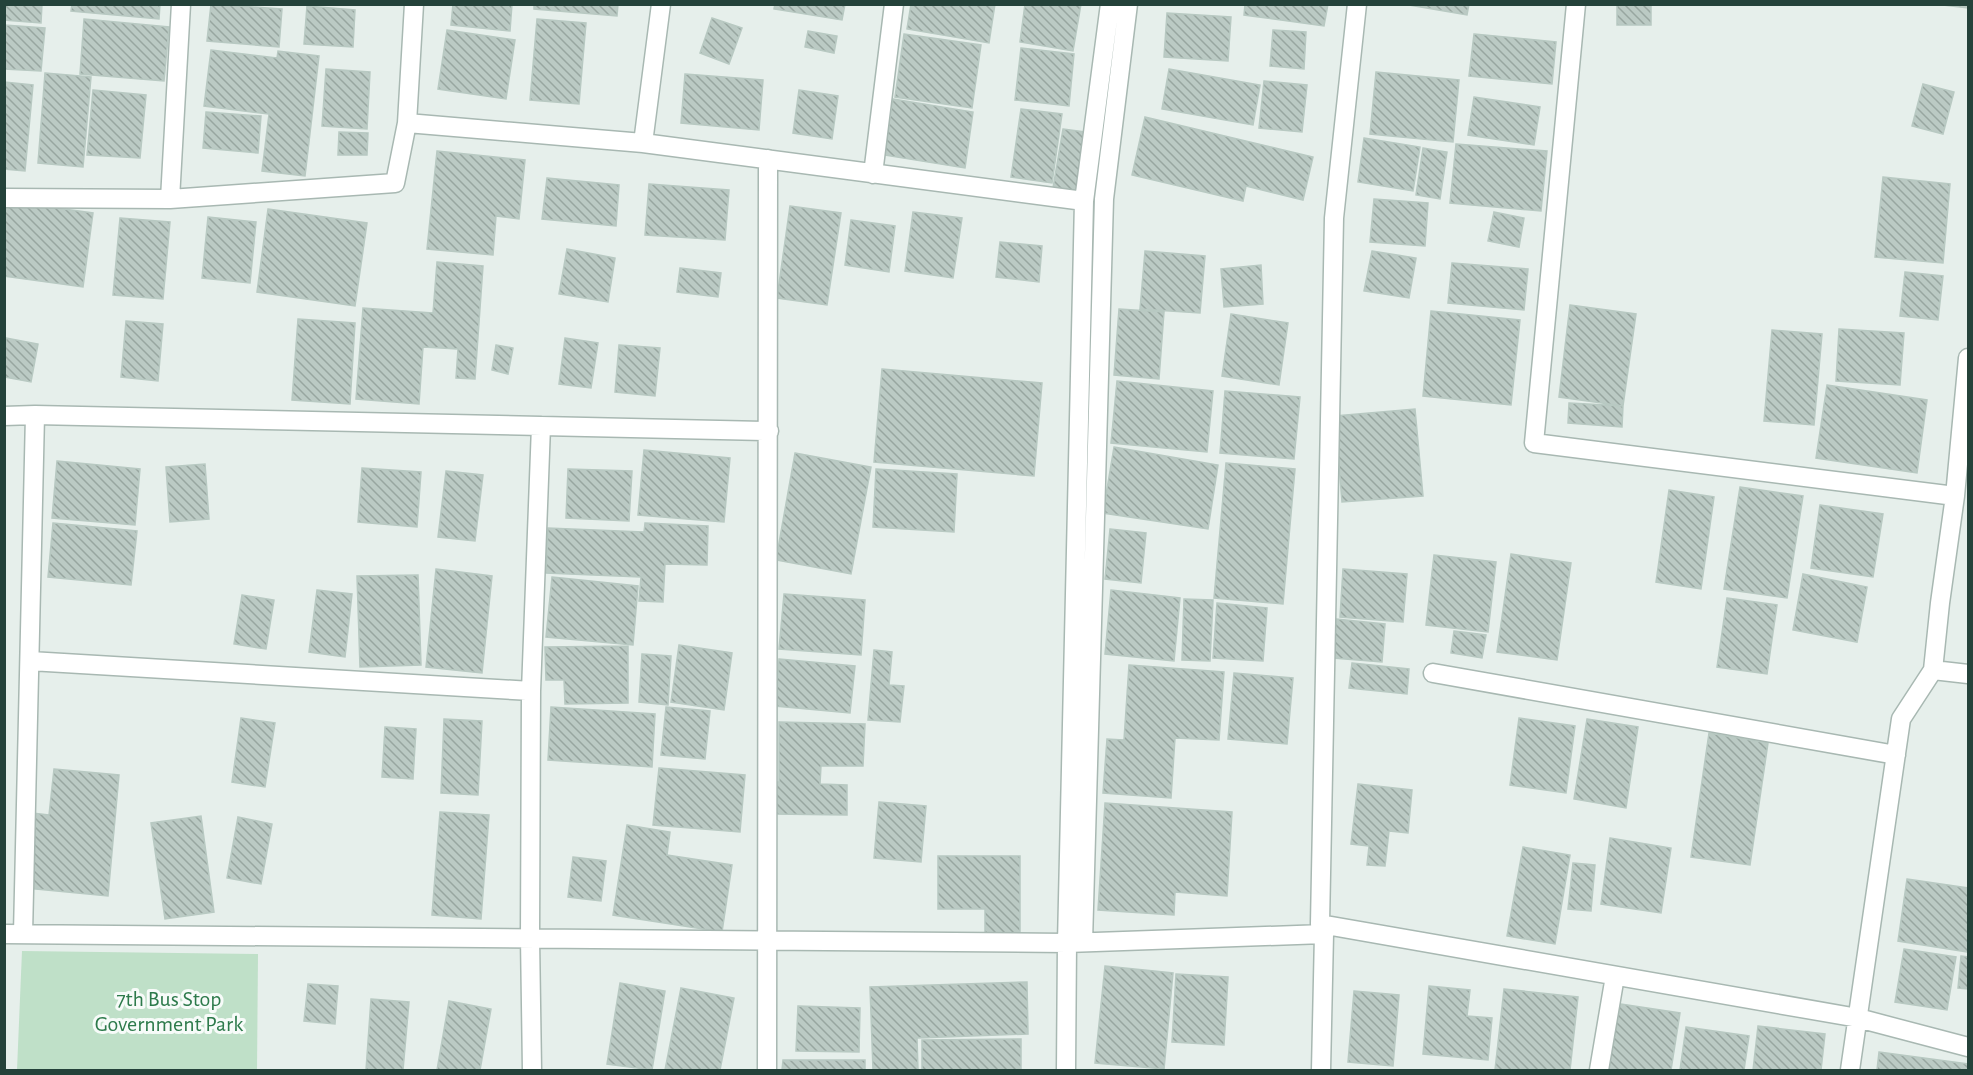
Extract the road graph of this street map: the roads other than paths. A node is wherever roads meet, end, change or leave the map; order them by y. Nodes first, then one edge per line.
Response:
1 (181, 4) edge
2 (414, 4) edge
3 (660, 4) edge
4 (894, 4) edge
5 (1110, 4) edge
6 (1128, 4) edge
7 (1357, 4) edge
8 (1576, 4) edge
9 (407, 123) junction
10 (643, 143) junction
11 (768, 159) junction
12 (873, 174) junction
13 (4, 198) edge
14 (170, 199) junction
15 (1084, 201) junction
16 (1968, 358) edge
17 (35, 415) junction
18 (4, 416) edge
19 (541, 426) junction
20 (769, 431) junction
21 (1955, 496) junction
22 (30, 661) junction
23 (1934, 670) junction
24 (1433, 673) dead end
25 (1968, 674) edge
26 (531, 691) junction
27 (1896, 754) junction
28 (1322, 929) junction
29 (4, 934) edge
30 (23, 934) junction
31 (530, 938) junction
32 (766, 940) junction
33 (1075, 943) junction
34 (1615, 976) junction
35 (1858, 1018) junction
36 (1968, 1047) edge
37 (532, 1071) edge
38 (767, 1071) edge
39 (1066, 1071) edge
40 (1321, 1071) edge
41 (1599, 1071) edge
42 (1850, 1071) edge

1 - 14 street
2 - 9 street
3 - 10 street
4 - 12 street
5 - 15 street
6 - 33 street
7 - 28 street
8 - 21 street
9 - 10 street
9 - 14 street
10 - 11 street
11 - 12 street
11 - 20 street
12 - 15 street
13 - 14 street
15 - 33 street
16 - 21 street
17 - 18 street
17 - 19 street
17 - 22 street
19 - 20 street
19 - 26 street
20 - 32 street
21 - 23 street
22 - 26 street
22 - 30 street
23 - 25 street
23 - 27 street
24 - 27 street
26 - 31 street
27 - 35 street
28 - 33 street
28 - 34 street
28 - 40 street
29 - 30 street
30 - 31 street
31 - 32 street
31 - 37 street
32 - 33 street
32 - 38 street
33 - 39 street
34 - 35 street
34 - 41 street
35 - 36 street
35 - 42 street

